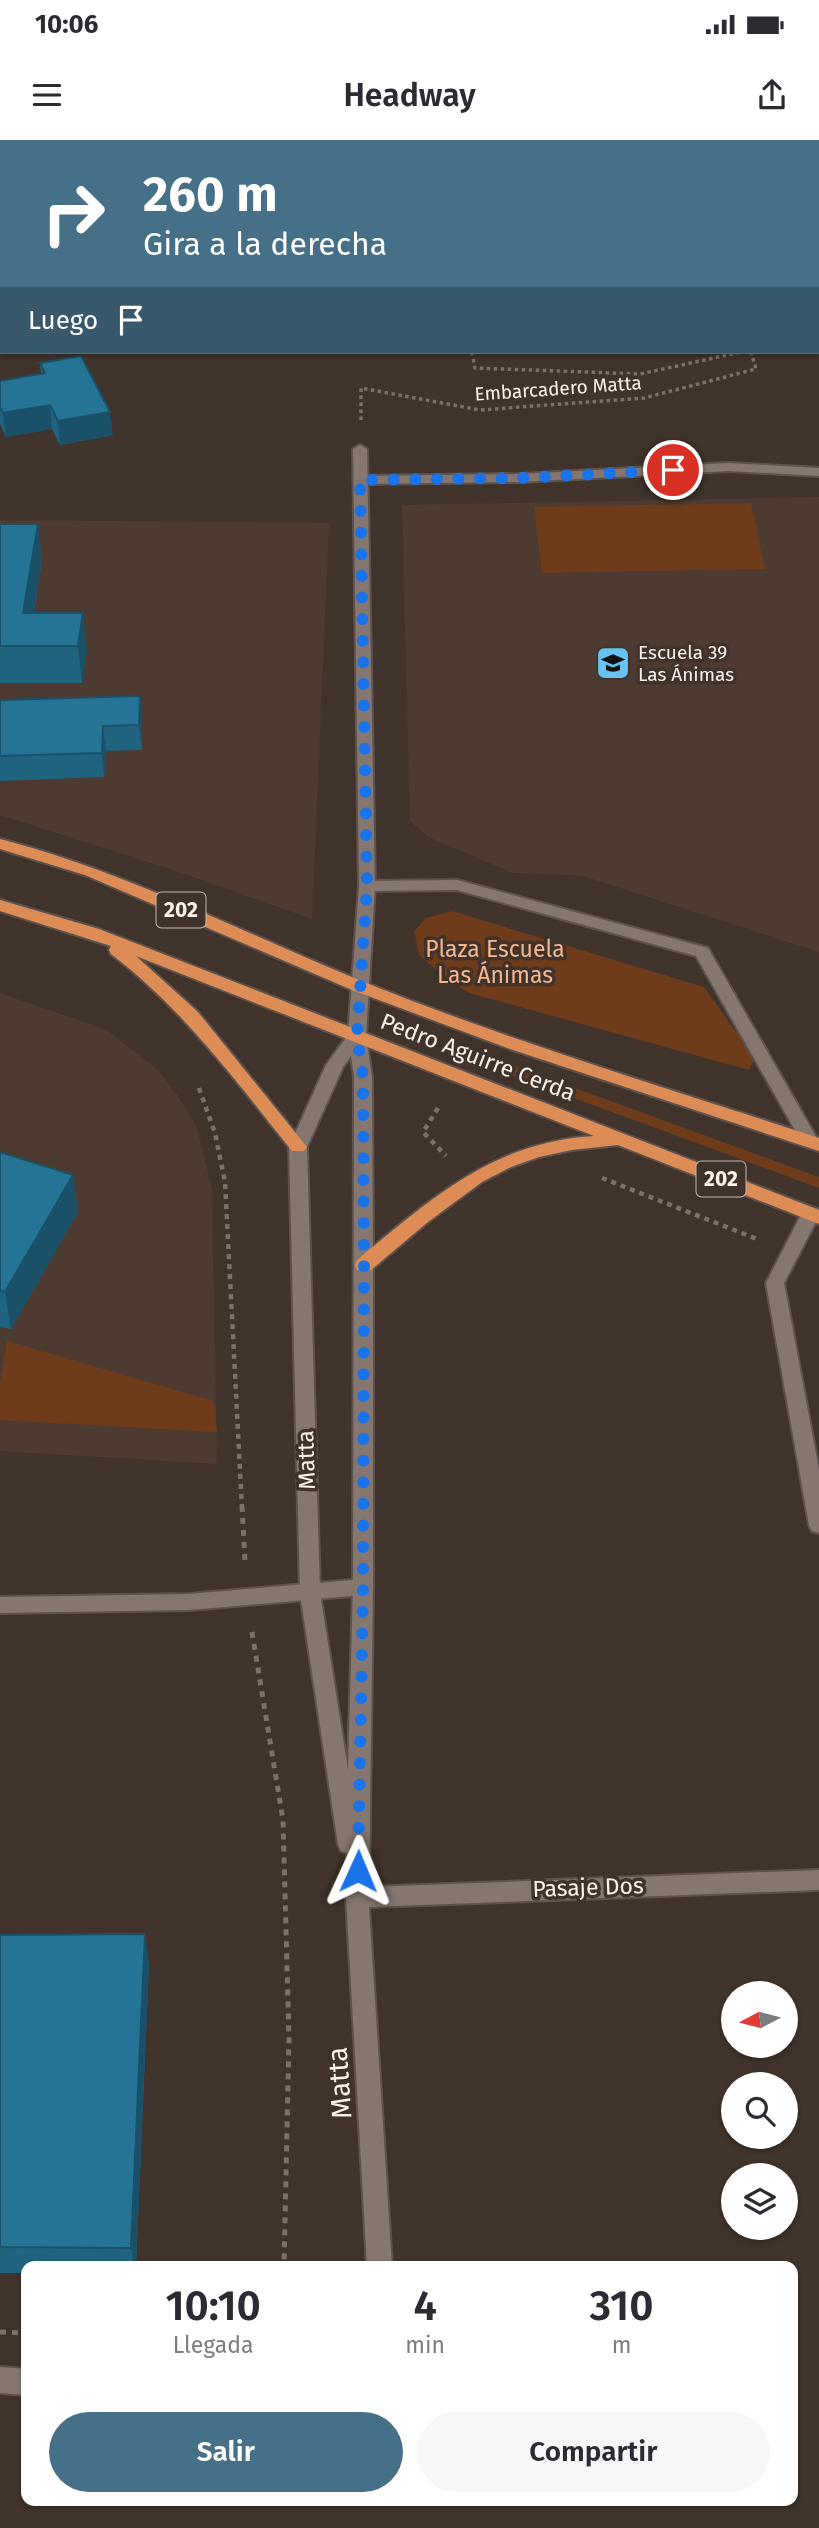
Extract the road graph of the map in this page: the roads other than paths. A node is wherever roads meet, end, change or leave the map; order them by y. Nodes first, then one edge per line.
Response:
1 (360, 449) road end
2 (819, 472) edge
3 (360, 480) junction
4 (0, 844) edge
5 (367, 886) junction
6 (0, 905) edge
7 (93, 933) junction
8 (358, 986) junction
9 (357, 1036) junction
10 (623, 1140) junction
11 (815, 1143) edge
12 (298, 1147) junction
13 (815, 1215) edge
14 (364, 1265) junction
15 (819, 1525) edge
16 (363, 1587) junction
17 (310, 1593) junction
18 (0, 1605) edge
19 (819, 1880) edge
20 (357, 1896) junction
21 (380, 2261) edge
22 (0, 2380) edge
23 (21, 2382) edge

1 - 3 street, Matta
2 - 3 street
3 - 5 street, Matta
4 - 8 highway, Pedro Aguirre Cerda / 202
5 - 8 street, Matta
5 - 11 street
6 - 7 highway, Pedro Aguirre Cerda / 202
7 - 9 highway, Pedro Aguirre Cerda / 202
7 - 12 highway
8 - 9 street, Matta
8 - 11 highway, Pedro Aguirre Cerda / 202
9 - 10 highway, Pedro Aguirre Cerda / 202
9 - 12 street, Matta
9 - 14 street, Matta
10 - 13 highway, Pedro Aguirre Cerda / 202
10 - 14 highway
12 - 17 street, Matta
13 - 15 street
14 - 16 street, Matta
16 - 17 street
16 - 20 street, Matta
17 - 18 street
17 - 20 street, Matta
19 - 20 street, Pasaje Dos
20 - 21 street, Matta
22 - 23 street

